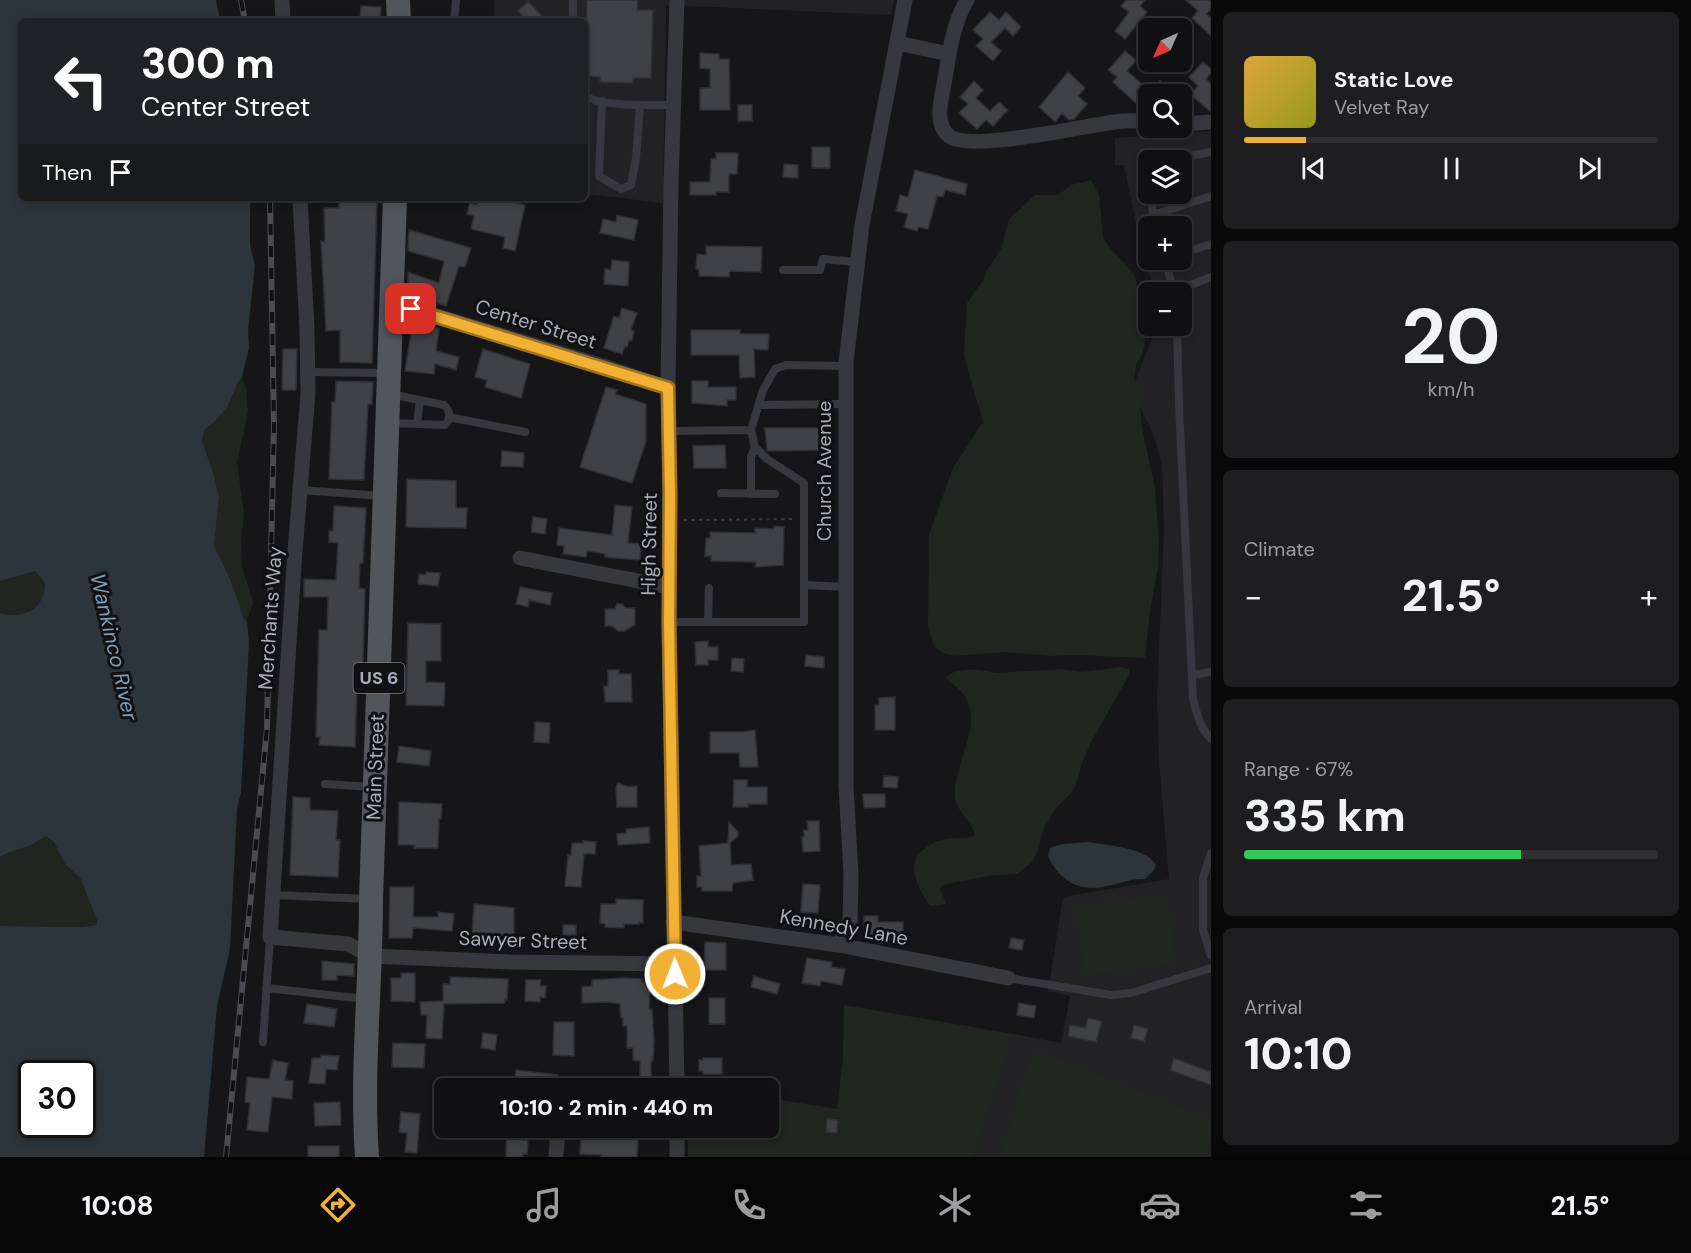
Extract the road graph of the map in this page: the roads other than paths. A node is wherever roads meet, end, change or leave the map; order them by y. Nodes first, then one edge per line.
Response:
1 (282, 0) edge
2 (398, 0) edge
3 (456, 0) edge
4 (677, 0) edge
5 (905, 0) edge
6 (967, 0) edge
7 (573, 2) dead end
8 (283, 18) edge
9 (399, 18) edge
10 (454, 18) edge
11 (573, 18) edge
12 (897, 42) junction
13 (949, 54) junction
14 (588, 99) edge
15 (602, 101) junction
16 (640, 105) junction
17 (674, 105) junction
18 (1138, 122) edge
19 (1211, 122) edge
20 (1192, 123) edge
21 (1211, 152) edge
22 (1192, 156) edge
23 (1211, 196) edge
24 (300, 201) edge
25 (395, 201) edge
26 (1152, 204) edge
27 (1153, 215) joint
28 (1211, 244) edge
29 (1192, 250) edge
30 (856, 262) junction
31 (783, 270) dead end
32 (1211, 278) edge
33 (1192, 285) edge
34 (391, 302) junction
35 (1177, 336) edge
36 (846, 366) junction
37 (308, 372) junction
38 (388, 383) junction
39 (668, 388) junction
40 (420, 400) junction
41 (844, 404) junction
42 (759, 405) junction
43 (450, 417) junction
44 (387, 422) junction
45 (417, 423) junction
46 (751, 430) junction
47 (525, 432) dead end
48 (669, 432) junction
49 (755, 447) junction
50 (301, 490) junction
51 (721, 493) dead end
52 (752, 494) junction
53 (775, 494) dead end
54 (384, 496) junction
55 (520, 558) dead end
56 (804, 585) junction
57 (669, 587) junction
58 (846, 587) junction
59 (709, 588) dead end
60 (708, 621) junction
61 (669, 622) junction
62 (1211, 672) edge
63 (1192, 675) junction
64 (1211, 739) edge
65 (325, 784) dead end
66 (375, 788) junction
67 (1211, 853) edge
68 (272, 895) junction
69 (371, 899) junction
70 (673, 922) junction
71 (270, 937) junction
72 (839, 945) junction
73 (371, 956) junction
74 (1211, 956) edge
75 (674, 964) junction
76 (1211, 968) edge
77 (1008, 978) joint
78 (266, 988) junction
79 (367, 999) junction
80 (263, 1042) dead end
81 (676, 1078) edge
82 (557, 1138) edge
83 (677, 1138) edge
84 (367, 1157) edge
85 (556, 1157) edge
86 (677, 1157) edge

1 - 8 street
2 - 9 main road
3 - 10 lane
4 - 17 street, High Street
5 - 12 street, Church Avenue
6 - 13 street
7 - 11 lane
12 - 13 street
12 - 30 street, Church Avenue
13 - 18 street
14 - 15 lane
15 - 16 lane
15 - 16 lane
16 - 17 lane
17 - 39 street, High Street
19 - 20 street
21 - 22 lane
23 - 27 lane
24 - 37 street, Merchants Way
25 - 34 main road, Main Street / US 6
26 - 27 lane
28 - 29 lane
30 - 31 lane
30 - 36 street, Church Avenue
32 - 33 lane
34 - 38 main road, Main Street / US 6
34 - 39 street, Center Street
35 - 63 lane
36 - 41 street, Church Avenue
36 - 42 lane
37 - 38 lane
37 - 50 street, Merchants Way
38 - 40 lane
38 - 44 main road, Main Street / US 6
39 - 48 street, High Street
40 - 43 lane
40 - 45 lane
41 - 42 lane
41 - 58 street, Church Avenue
42 - 46 lane
43 - 45 lane
43 - 47 lane
44 - 45 lane
44 - 54 main road, Main Street / US 6
46 - 48 lane
46 - 49 lane
48 - 57 street, High Street
49 - 52 lane
49 - 56 lane
50 - 54 lane
50 - 68 street, Merchants Way
51 - 52 lane
52 - 53 lane
54 - 66 main road, Main Street / US 6
55 - 57 street
56 - 58 lane
56 - 60 lane
57 - 61 street, High Street
58 - 72 street, Church Avenue
59 - 60 lane
60 - 61 lane
61 - 70 street, High Street
62 - 63 lane
63 - 64 lane
65 - 66 lane
66 - 69 main road, Main Street / US 6
67 - 74 lane
68 - 69 lane
68 - 71 street, Merchants Way
69 - 73 main road, Main Street / US 6
70 - 72 street, Kennedy Lane
70 - 75 street, High Street
71 - 73 street
71 - 78 lane
72 - 77 street, Kennedy Lane
73 - 75 street, Sawyer Street
73 - 79 main road, Main Street / US 6
75 - 81 street, High Street
76 - 77 lane
78 - 79 lane
78 - 80 lane
79 - 84 main road, Main Street / US 6
82 - 85 street
83 - 86 street

